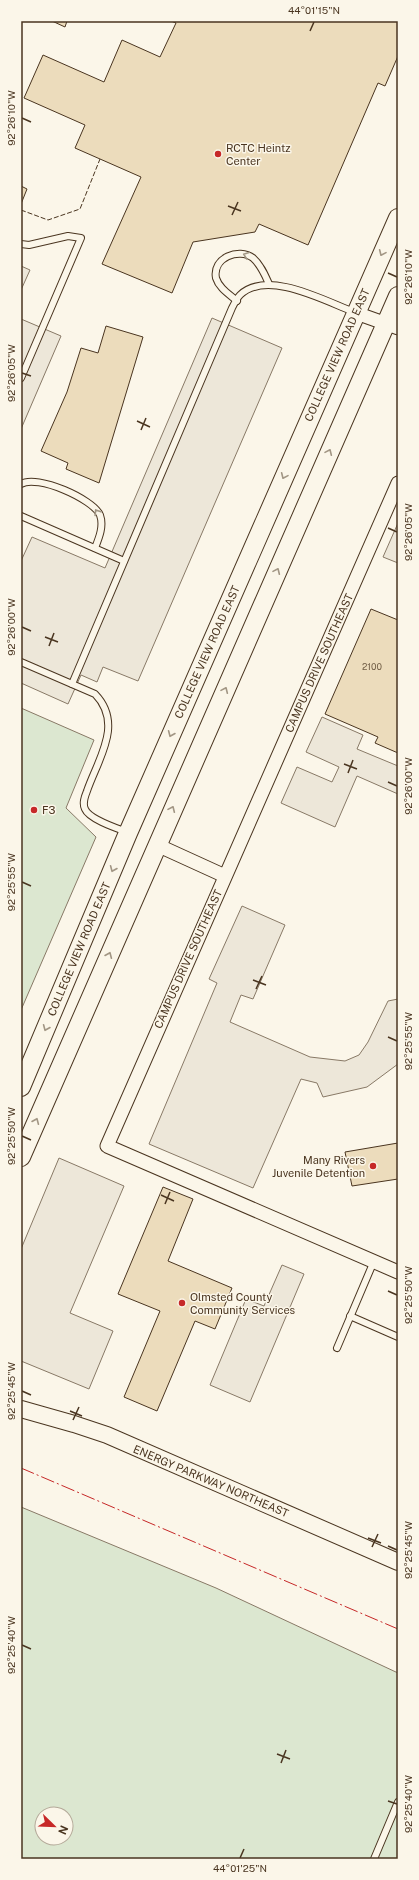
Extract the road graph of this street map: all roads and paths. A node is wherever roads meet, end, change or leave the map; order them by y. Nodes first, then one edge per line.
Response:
1 (398, 218) edge
2 (21, 244) edge
3 (269, 284) junction
4 (398, 296) edge
5 (237, 301) junction
6 (356, 313) junction
7 (392, 325) edge
8 (21, 378) edge
9 (398, 483) edge
10 (21, 484) edge
11 (21, 516) edge
12 (95, 548) junction
13 (124, 561) junction
14 (21, 662) edge
15 (72, 684) junction
16 (128, 833) junction
17 (157, 845) junction
18 (225, 876) junction
19 (21, 1088) edge
20 (21, 1157) edge
21 (374, 1261) junction
22 (398, 1272) edge
23 (350, 1316) junction
24 (398, 1337) edge
25 (337, 1348) dead end
26 (21, 1409) edge
27 (398, 1562) edge
28 (398, 1802) edge
29 (374, 1859) edge

1 -> 6 main road, COLLEGE VIEW ROAD EAST
2 - 8 lane
3 - 5 lane
3 -> 5 lane
3 - 6 lane
4 - 7 main road
5 - 13 lane
6 - 7 street
6 -> 16 main road, COLLEGE VIEW ROAD EAST
17 -> 7 main road
9 - 18 street, CAMPUS DRIVE SOUTHEAST
12 -> 10 lane
11 - 12 lane
12 - 13 lane
13 - 15 lane
14 - 15 lane
15 - 16 lane
16 -> 19 main road, COLLEGE VIEW ROAD EAST
17 - 18 street
20 -> 17 main road
18 - 21 street, CAMPUS DRIVE SOUTHEAST
21 - 22 street, CAMPUS DRIVE SOUTHEAST
21 - 23 lane
23 - 24 lane
23 - 25 lane
26 - 27 street, ENERGY PARKWAY NORTHEAST
28 - 29 lane

